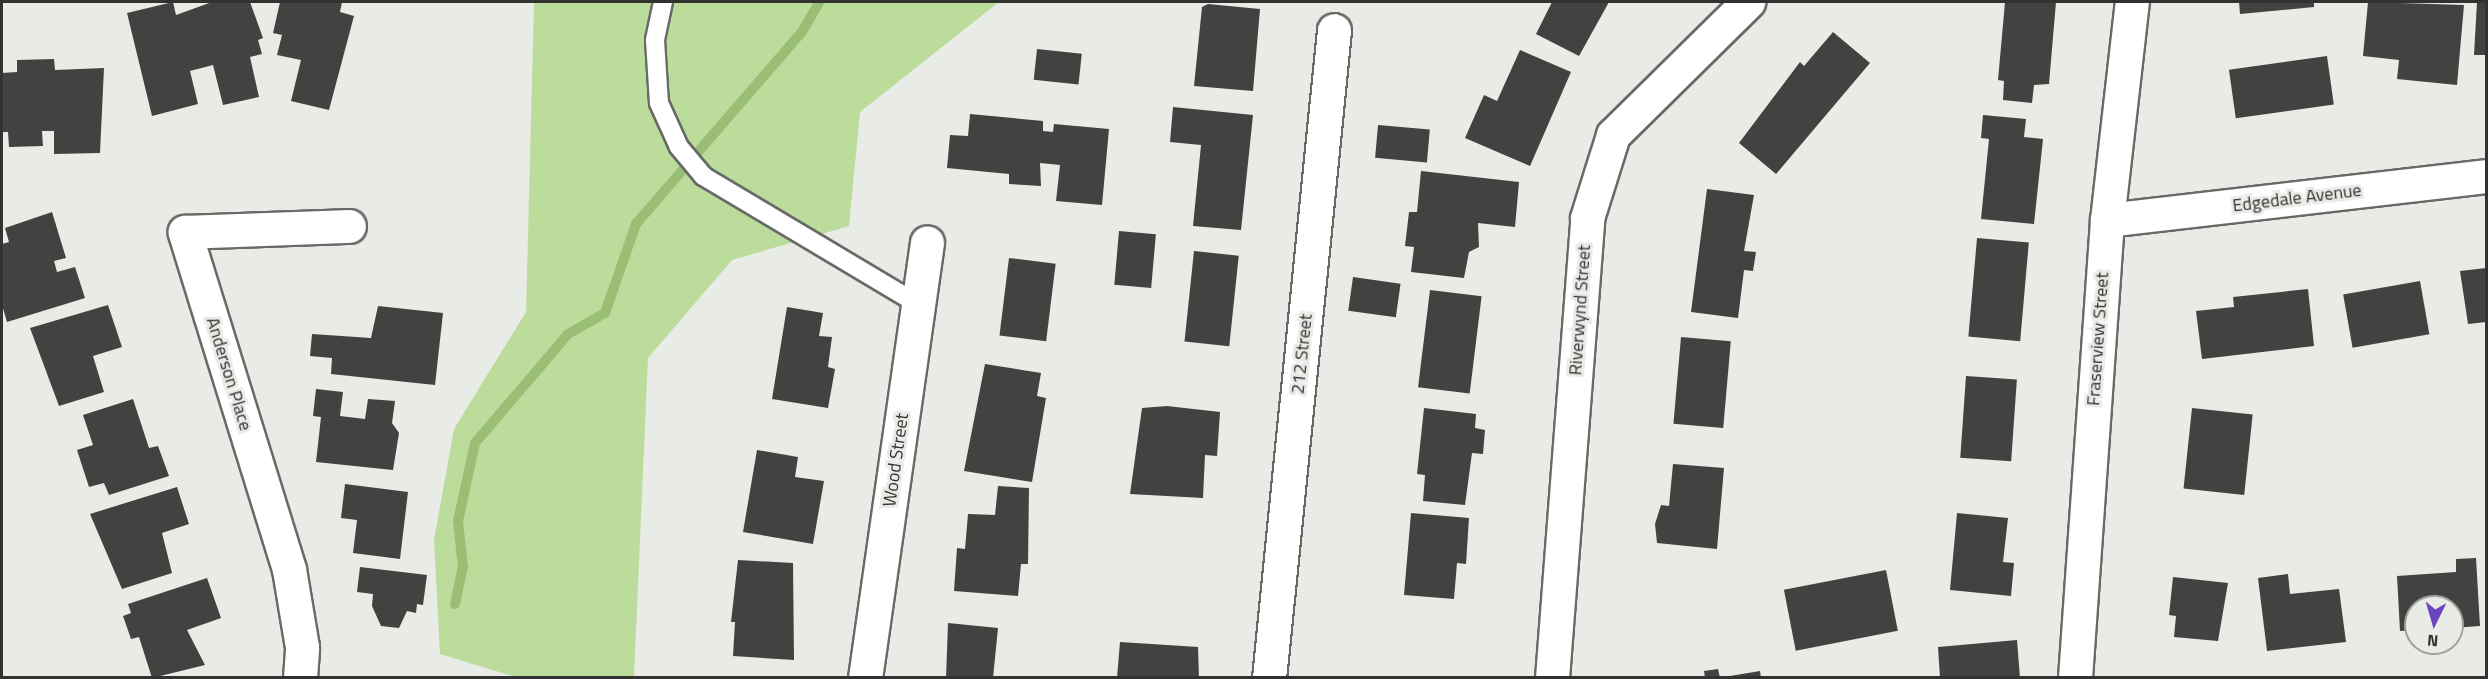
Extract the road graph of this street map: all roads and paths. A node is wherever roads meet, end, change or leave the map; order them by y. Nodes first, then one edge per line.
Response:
1 (663, 2) edge
2 (1748, 2) edge
3 (2132, 2) edge
4 (1334, 30) dead end
5 (2487, 176) edge
6 (2107, 220) junction
7 (349, 226) dead end
8 (927, 242) dead end
9 (918, 304) junction
10 (300, 678) edge
11 (865, 678) edge
12 (1269, 678) edge
13 (1552, 678) edge
14 (2075, 678) edge

1 - 9 lane
2 - 13 street, Riverwynd Street
3 - 6 street, Fraserview Street
4 - 12 street, 212 Street
5 - 6 street, Edgedale Avenue
6 - 14 street, Fraserview Street
7 - 10 street, Anderson Place
8 - 9 street, Wood Street
9 - 11 street, Wood Street

